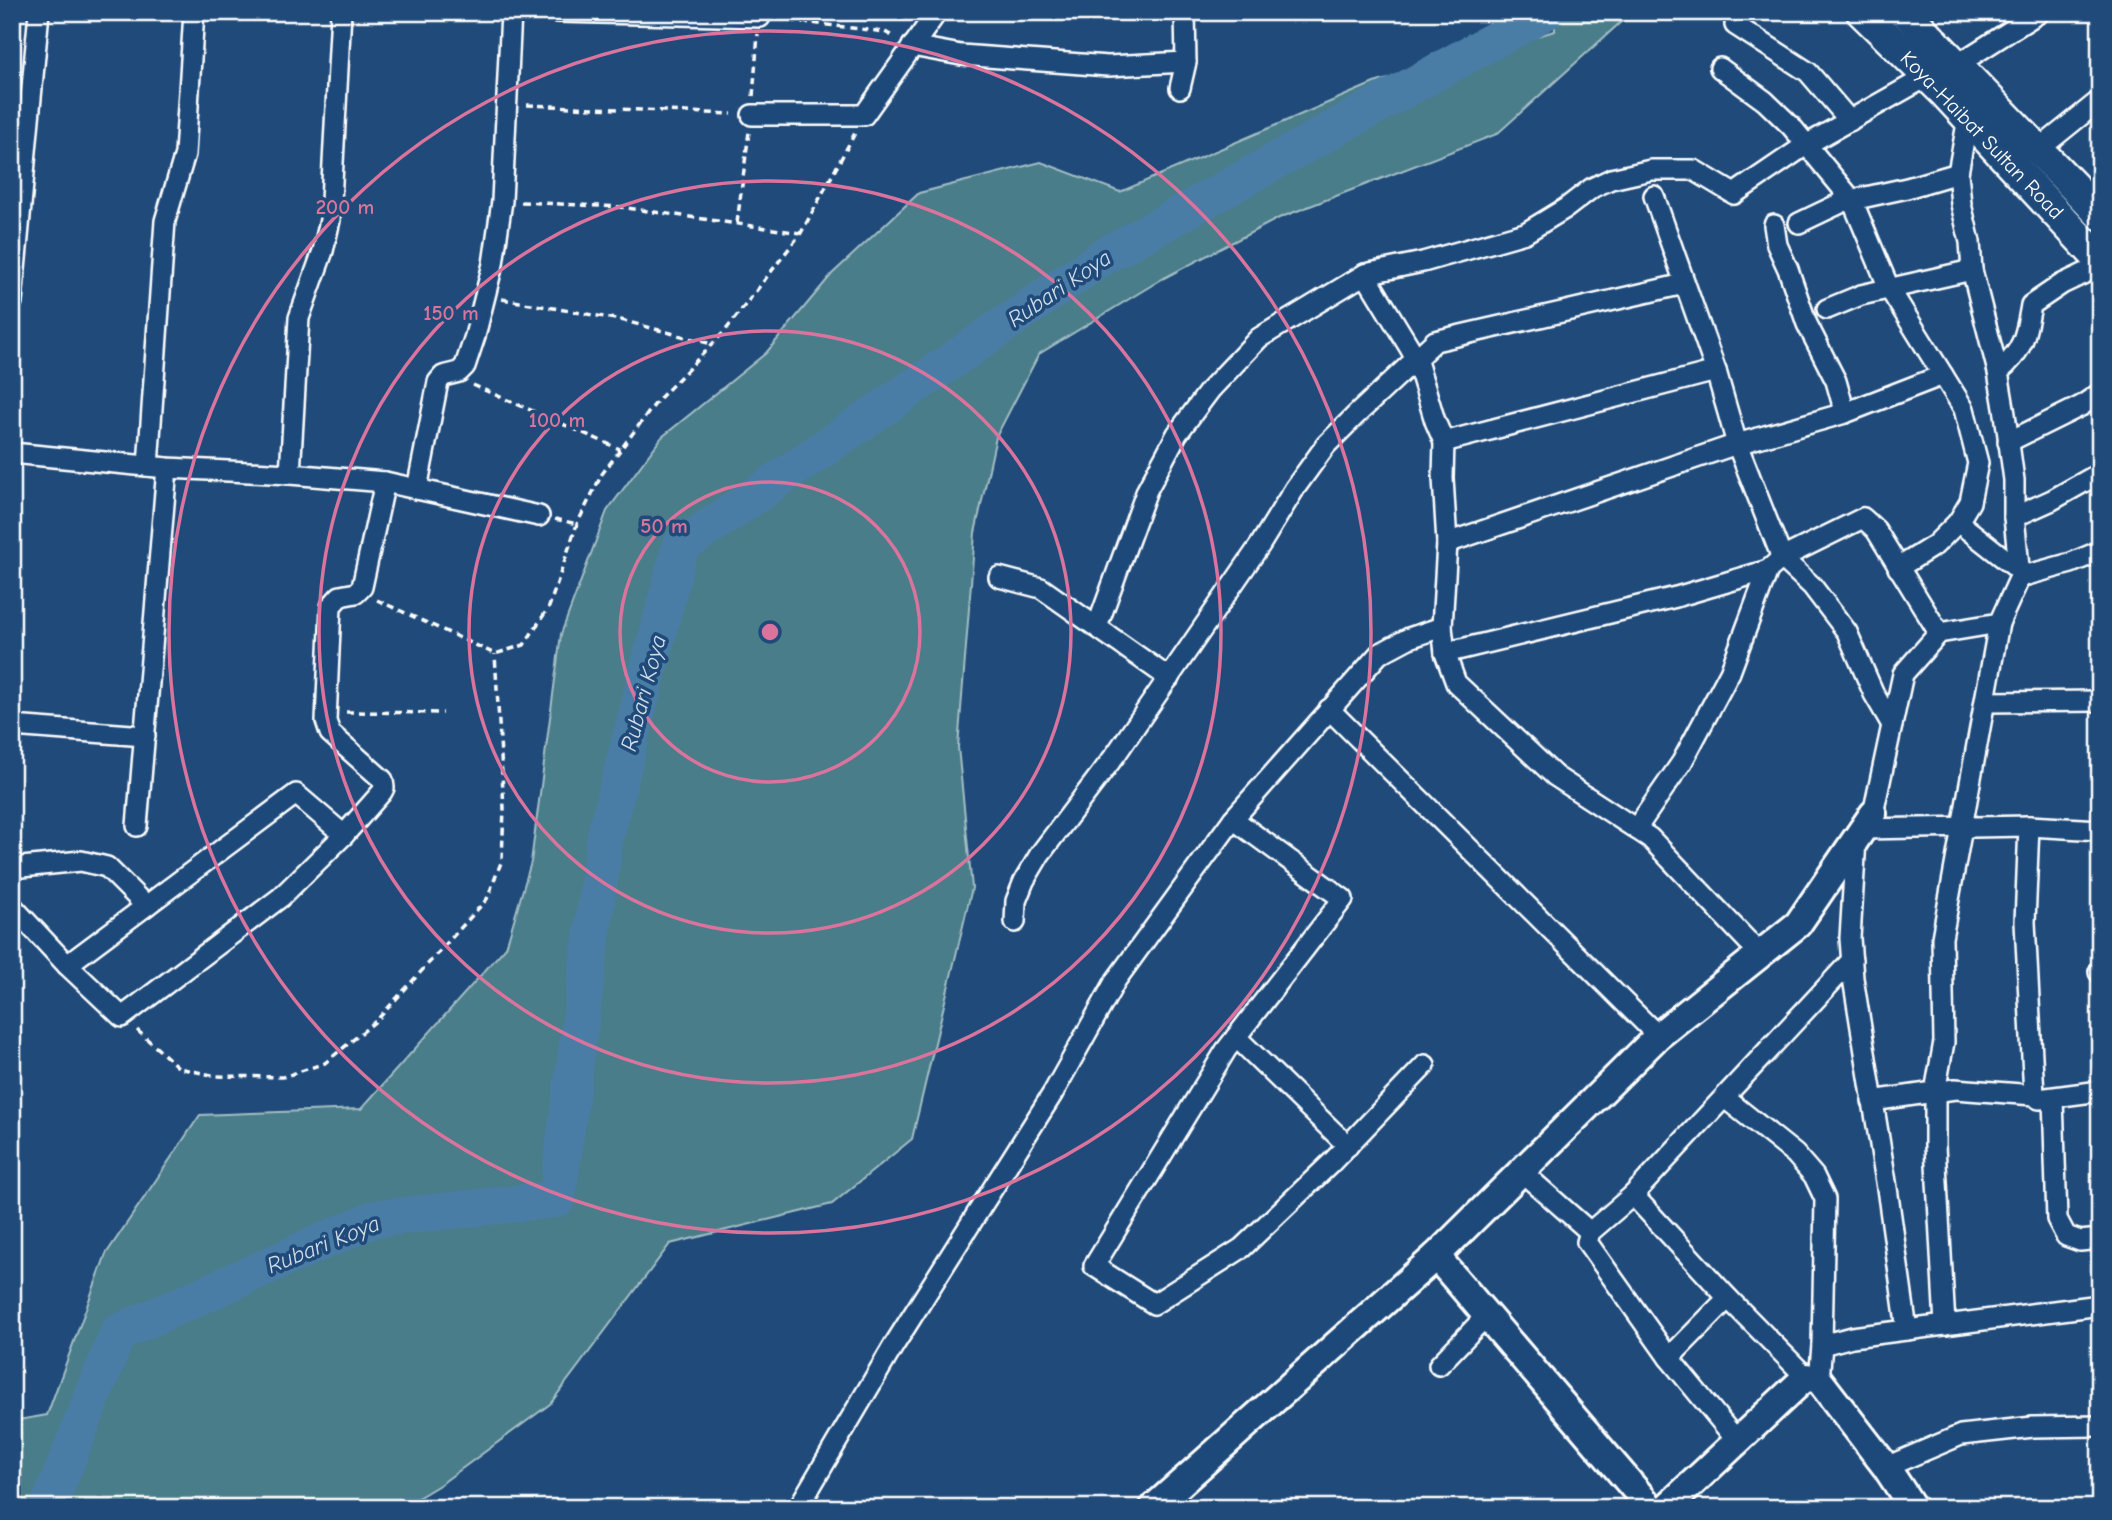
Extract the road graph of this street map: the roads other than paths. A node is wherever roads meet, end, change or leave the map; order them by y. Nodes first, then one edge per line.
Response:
1 (39, 12) edge
2 (194, 12) edge
3 (341, 12) edge
4 (511, 12) edge
5 (557, 12) edge
6 (937, 12) edge
7 (1185, 12) edge
8 (1862, 12) edge
9 (1905, 12) edge
10 (2040, 12) edge
11 (760, 15) edge
12 (1735, 25) dead end
13 (912, 46) junction
14 (1186, 62) junction
15 (1720, 68) dead end
16 (1941, 71) junction
17 (1180, 88) dead end
18 (2100, 100) edge
19 (752, 115) road end
20 (1968, 118) junction
21 (1850, 121) junction
22 (1806, 145) junction
23 (2038, 150) junction
24 (1958, 173) junction
25 (1654, 196) dead end
26 (1852, 200) junction
27 (2100, 214) edge
28 (1799, 223) dead end
29 (1774, 225) dead end
30 (2100, 260) edge
31 (2100, 266) edge
32 (1972, 270) junction
33 (14, 271) edge
34 (1365, 274) junction
35 (1684, 284) junction
36 (1889, 288) junction
37 (12, 302) edge
38 (1827, 309) dead end
39 (1416, 358) junction
40 (1716, 371) junction
41 (1998, 372) junction
42 (1943, 375) junction
43 (2100, 393) edge
44 (1845, 413) junction
45 (1444, 442) junction
46 (2008, 442) junction
47 (1737, 444) junction
48 (12, 453) edge
49 (158, 467) junction
50 (2100, 473) edge
51 (290, 474) junction
52 (385, 482) junction
53 (417, 489) junction
54 (539, 516) dead end
55 (2014, 517) junction
56 (1958, 522) junction
57 (1447, 542) junction
58 (2100, 551) edge
59 (1775, 564) junction
60 (1898, 568) junction
61 (2020, 573) junction
62 (999, 577) dead end
63 (1999, 623) junction
64 (1097, 627) junction
65 (1442, 627) junction
66 (1939, 633) junction
67 (1446, 653) junction
68 (1169, 678) junction
69 (2100, 701) edge
70 (1986, 702) junction
71 (1329, 709) junction
72 (1892, 725) junction
73 (12, 726) edge
74 (145, 736) junction
75 (1233, 819) junction
76 (137, 826) dead end
77 (2029, 826) junction
78 (1962, 827) junction
79 (1864, 828) junction
80 (1636, 829) junction
81 (2100, 830) edge
82 (344, 835) junction
83 (12, 868) edge
84 (12, 906) edge
85 (146, 906) junction
86 (1016, 922) dead end
87 (1759, 954) junction
88 (1852, 960) junction
89 (67, 965) junction
90 (1658, 1036) junction
91 (1236, 1037) junction
92 (1425, 1065) dead end
93 (2100, 1091) edge
94 (1935, 1092) junction
95 (2044, 1097) junction
96 (1724, 1098) junction
97 (1872, 1101) junction
98 (1348, 1146) junction
99 (1522, 1172) junction
100 (1633, 1195) junction
101 (1590, 1232) junction
102 (2100, 1239) edge
103 (1436, 1256) junction
104 (1728, 1298) junction
105 (2100, 1305) edge
106 (1486, 1316) junction
107 (1945, 1325) junction
108 (1907, 1330) junction
109 (1822, 1345) junction
110 (1669, 1358) junction
111 (1439, 1365) dead end
112 (1813, 1378) junction
113 (2100, 1426) edge
114 (1738, 1442) junction
115 (1886, 1467) junction
116 (1909, 1506) edge
117 (798, 1508) edge
118 (1153, 1508) edge
119 (1651, 1508) edge
120 (1666, 1508) edge

1 - 33 street
2 - 49 street
3 - 51 street
4 - 53 street
5 - 11 street
6 - 13 street
7 - 14 street
8 - 16 main road, Koya-Haibat Sultan Road
9 - 16 main road
10 - 16 street
12 - 21 street
13 - 14 street
13 - 19 street
14 - 17 street
15 - 22 street
16 - 20 main road, Koya-Haibat Sultan Road
16 - 21 street
16 - 23 main road
18 - 23 street
20 - 24 street
20 - 30 main road, Koya-Haibat Sultan Road
21 - 22 street
22 - 26 street
22 - 34 street
23 - 27 main road
24 - 26 street
24 - 32 street
25 - 35 street
26 - 28 street
26 - 36 street
29 - 44 street
31 - 41 street
32 - 36 street
32 - 41 street
33 - 37 street
34 - 39 street
34 - 64 street
35 - 39 street
35 - 40 street
36 - 38 street
36 - 42 street
39 - 45 street
39 - 68 street
40 - 45 street
40 - 47 street
41 - 46 street
42 - 44 street
42 - 56 street
43 - 46 street
44 - 47 street
45 - 57 street
46 - 55 street
47 - 57 street
47 - 59 street
48 - 49 street
49 - 51 street
49 - 74 street
50 - 55 street
51 - 52 street
52 - 53 street
52 - 82 street
53 - 54 street
55 - 61 street
56 - 60 street
56 - 61 street
57 - 65 street
58 - 61 street
59 - 60 street
59 - 67 street
59 - 72 street
59 - 80 street
60 - 66 street
61 - 63 street
62 - 64 street
63 - 66 street
63 - 70 street
64 - 68 street
65 - 67 street
65 - 71 street
66 - 72 street
67 - 80 street
68 - 86 street
69 - 70 street
70 - 78 street
71 - 75 street
71 - 90 street
72 - 79 street
73 - 74 street
74 - 76 street
75 - 91 street
75 - 117 street
77 - 78 street
77 - 81 street
77 - 95 street
78 - 79 street
78 - 94 street
79 - 87 street
79 - 88 street
80 - 87 street
82 - 85 street
82 - 89 street
83 - 85 street
84 - 89 street
85 - 89 street
87 - 90 street
88 - 96 street
88 - 97 street
90 - 99 street
91 - 98 street
91 - 98 street
92 - 98 street
93 - 95 street
94 - 95 street
94 - 97 street
94 - 107 street
95 - 102 street
96 - 100 street
96 - 109 street
97 - 108 street
99 - 101 street
99 - 103 street
100 - 101 street
100 - 104 street
101 - 110 street
103 - 106 street
103 - 118 street
104 - 110 street
104 - 112 street
105 - 107 street
106 - 111 street
106 - 119 street
107 - 108 street
108 - 109 street
109 - 112 street
110 - 114 street
112 - 114 street
112 - 115 street
113 - 115 street
114 - 120 street
115 - 116 street

